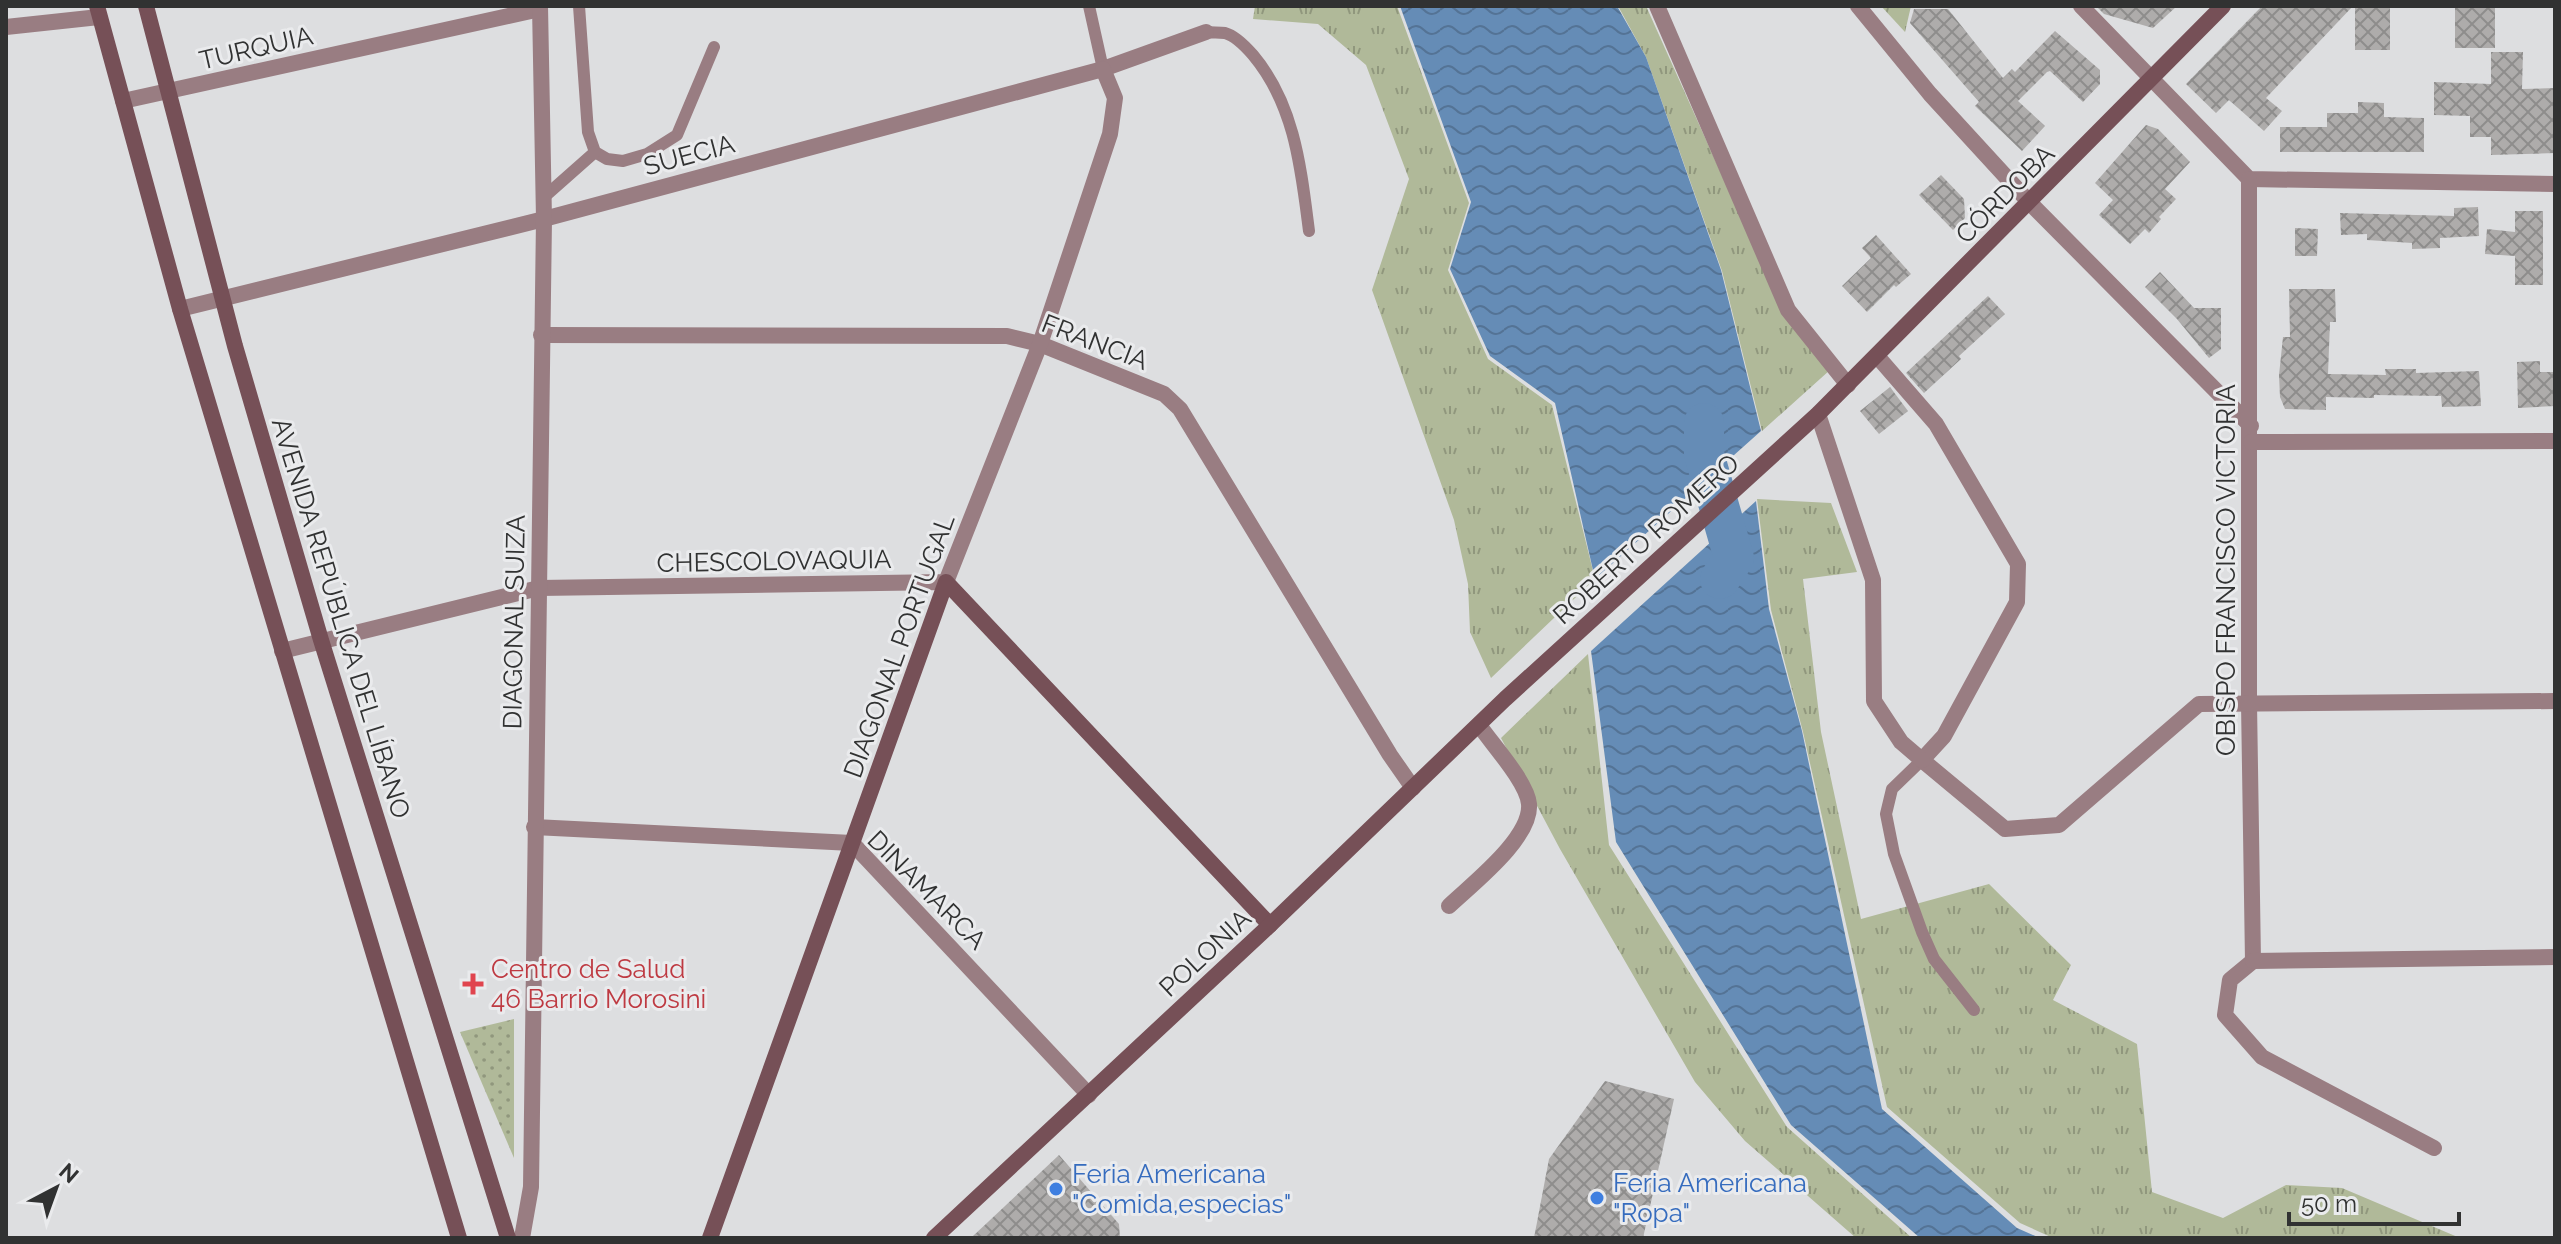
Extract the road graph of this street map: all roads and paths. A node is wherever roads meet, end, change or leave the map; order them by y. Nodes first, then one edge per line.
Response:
1 (146, 6) edge
2 (579, 6) edge
3 (1089, 6) edge
4 (1657, 6) edge
5 (1858, 6) edge
6 (2081, 6) edge
7 (2223, 6) edge
8 (540, 8) edge
9 (98, 12) edge
10 (6, 27) edge
11 (1206, 32) joint
12 (714, 47) dead end
13 (1103, 69) junction
14 (2151, 79) junction
15 (169, 92) junction
16 (123, 101) junction
17 (595, 152) junction
18 (2249, 179) junction
19 (2555, 184) edge
20 (543, 198) junction
21 (2030, 203) junction
22 (544, 219) junction
23 (1309, 231) dead end
24 (224, 299) junction
25 (180, 309) junction
26 (541, 335) junction
27 (1040, 344) junction
28 (1877, 356) junction
29 (1848, 385) junction
30 (1818, 414) junction
31 (2251, 434) junction
32 (2555, 441) edge
33 (946, 582) junction
34 (539, 588) junction
35 (321, 640) junction
36 (282, 651) junction
37 (1505, 699) joint
38 (2555, 701) edge
39 (2249, 703) junction
40 (1479, 725) junction
41 (1922, 760) junction
42 (1413, 788) junction
43 (534, 827) junction
44 (852, 843) junction
45 (1449, 906) dead end
46 (1270, 925) junction
47 (2555, 957) edge
48 (2253, 961) junction
49 (1974, 1010) dead end
50 (1089, 1095) junction
51 (2434, 1148) dead end
52 (459, 1238) edge
53 (508, 1238) edge
54 (522, 1238) edge
55 (710, 1238) edge
56 (934, 1238) edge

1 - 15 main road, AVENIDA REPÚBLICA DEL LÍBANO
2 - 17 lane
3 - 13 lane
4 - 29 street
5 - 21 street
6 - 14 street
7 - 14 main road, CÓRDOBA
8 - 15 street, TURQUIA
8 - 20 street, DIAGONAL SUIZA
9 - 10 street
9 - 16 main road
11 - 13 street, SUECIA
11 - 23 lane
12 - 17 lane
13 - 22 street, SUECIA
13 - 27 street, DIAGONAL PORTUGAL
14 - 18 street
14 - 21 main road, CÓRDOBA
15 - 16 street, TURQUIA
15 - 24 main road, AVENIDA REPÚBLICA DEL LÍBANO
16 - 25 main road
17 - 20 lane
18 - 19 street
18 - 31 street, OBISPO FRANCISCO VICTORIA
20 - 22 street, DIAGONAL SUIZA
21 - 28 main road, CÓRDOBA
21 - 31 street
22 - 24 street, SUECIA
22 - 26 street, DIAGONAL SUIZA
24 - 25 street, SUECIA
24 - 35 main road, AVENIDA REPÚBLICA DEL LÍBANO
25 - 36 main road
26 - 27 street, FRANCIA
26 - 34 street, DIAGONAL SUIZA
27 - 33 street, DIAGONAL PORTUGAL
27 - 42 street, FRANCIA
28 - 29 main road, CÓRDOBA
28 - 41 street
29 - 30 main road, CÓRDOBA
30 - 37 main road, ROBERTO ROMERO
30 - 41 street
31 - 32 street
31 - 39 street, OBISPO FRANCISCO VICTORIA
33 - 34 street, CHESCOLOVAQUIA
33 - 44 main road, DIAGONAL PORTUGAL
33 - 46 main road
34 - 35 street, CHESCOLOVAQUIA
34 - 43 street, DIAGONAL SUIZA
35 - 36 street, CHESCOLOVAQUIA
35 - 53 main road, AVENIDA REPÚBLICA DEL LÍBANO
36 - 52 main road
37 - 40 main road, POLONIA
38 - 39 street
39 - 41 street
39 - 48 street, OBISPO FRANCISCO VICTORIA
40 - 42 main road, POLONIA
40 - 45 street
41 - 49 lane
42 - 46 main road, POLONIA
43 - 44 street, DINAMARCA
43 - 54 street, DIAGONAL SUIZA
44 - 50 street, DINAMARCA
44 - 55 main road, DIAGONAL PORTUGAL
46 - 50 main road, POLONIA
47 - 48 street
48 - 51 street
50 - 56 main road, POLONIA

